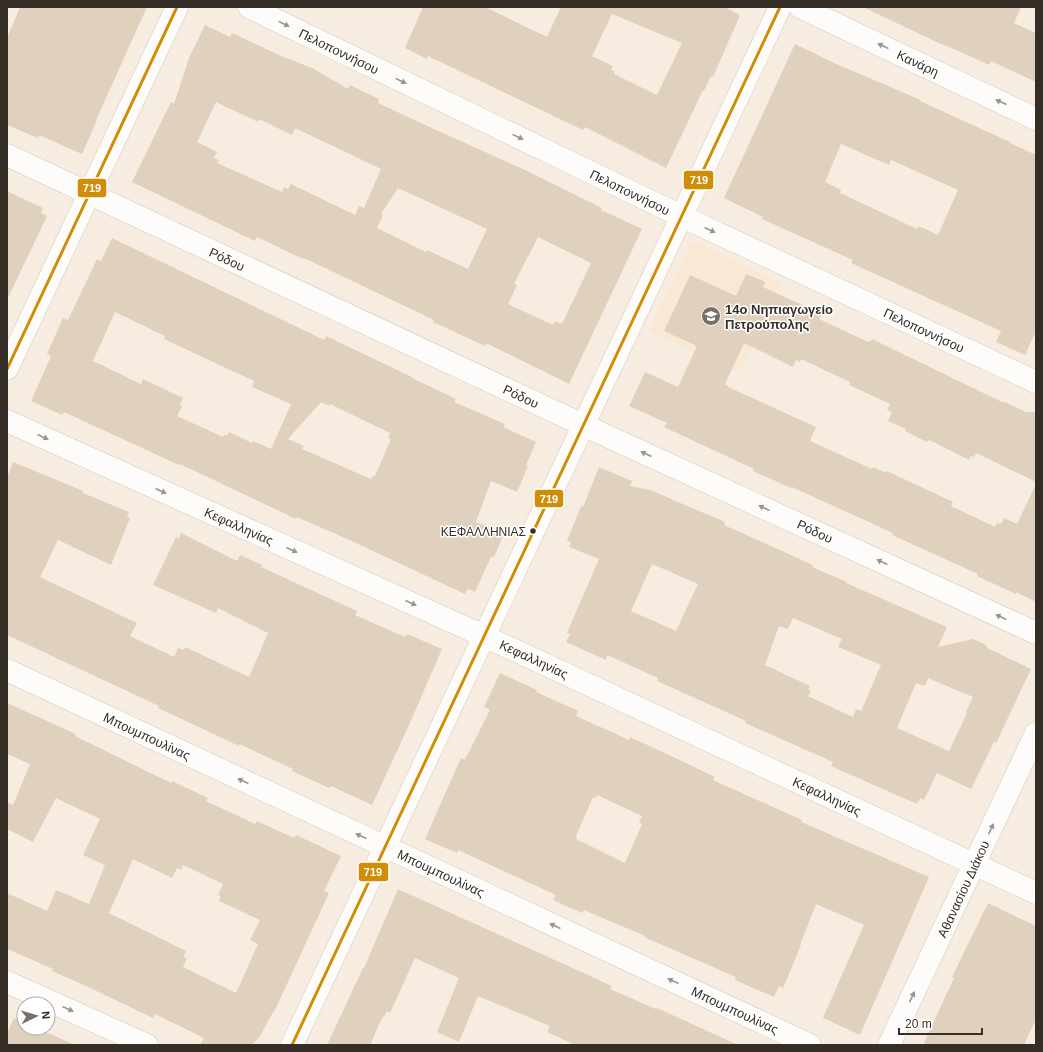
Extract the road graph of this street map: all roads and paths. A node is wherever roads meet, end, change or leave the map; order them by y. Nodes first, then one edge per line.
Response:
1 (177, 7) edge
2 (248, 7) edge
3 (780, 7) edge
4 (800, 7) edge
5 (1036, 119) edge
6 (7, 156) edge
7 (89, 195) junction
8 (681, 216) junction
9 (7, 369) edge
10 (1036, 382) edge
11 (7, 422) edge
12 (583, 425) junction
13 (1036, 633) edge
14 (484, 636) junction
15 (7, 670) edge
16 (1036, 733) edge
17 (385, 847) junction
18 (974, 865) junction
19 (1036, 893) edge
20 (7, 982) edge
21 (147, 1045) edge
22 (292, 1045) edge
23 (810, 1045) edge
24 (889, 1045) edge

1 - 7 street
2 -> 8 street, Πελοποννήσου
3 - 8 street
5 -> 4 street, Κανάρη
6 - 7 street, Ρόδου
7 - 9 street
7 - 12 street, Ρόδου
8 -> 10 street, Πελοποννήσου
8 - 12 street
11 -> 14 street, Κεφαλληνίας
13 -> 12 street, Ρόδου
12 - 14 street
14 - 17 street
14 - 18 street, Κεφαλληνίας
17 -> 15 street, Μπουμπουλίνας
18 -> 16 street, Αθανασίου Διάκου
17 - 22 street
23 -> 17 street, Μπουμπουλίνας
18 - 19 street, Κεφαλληνίας
24 -> 18 street, Αθανασίου Διάκου
20 -> 21 street

